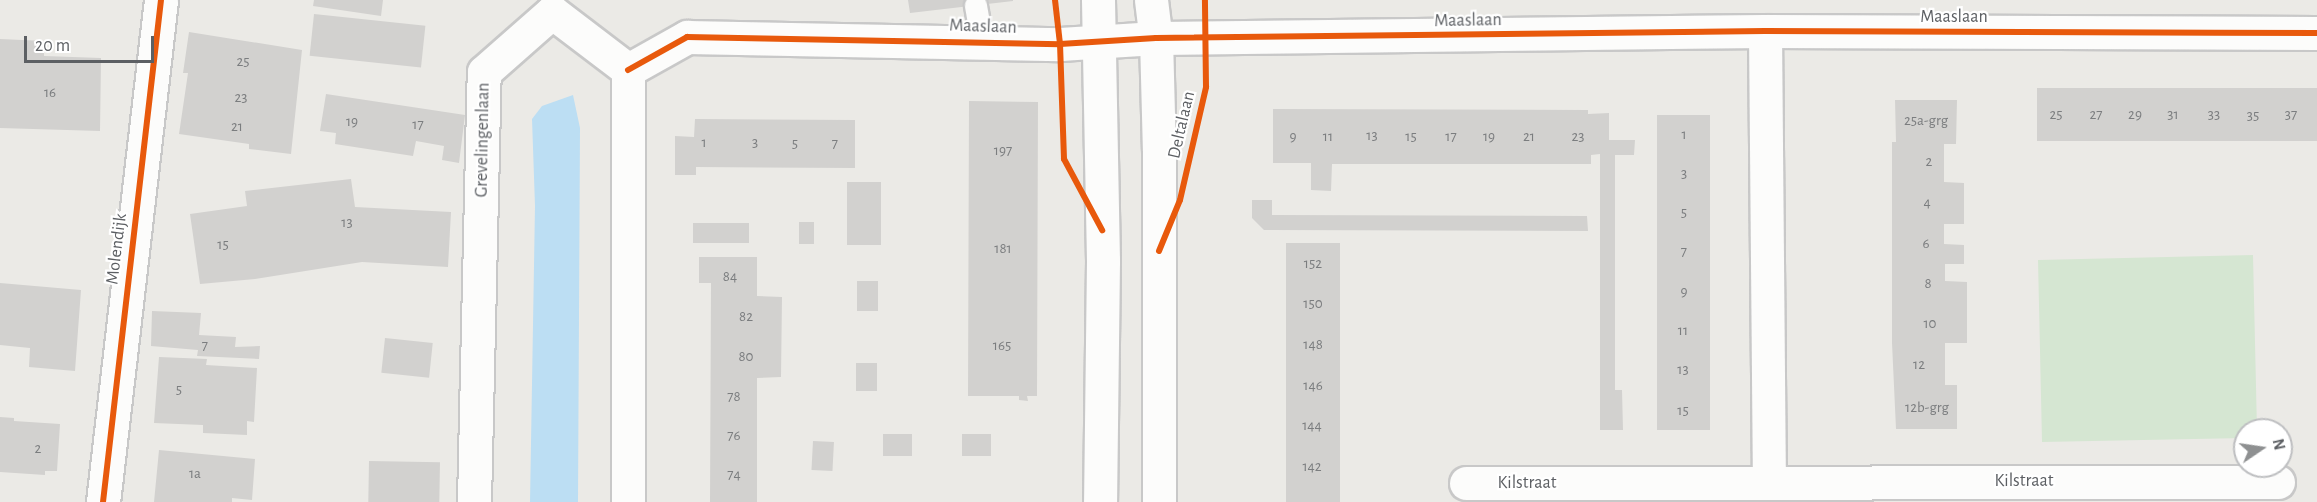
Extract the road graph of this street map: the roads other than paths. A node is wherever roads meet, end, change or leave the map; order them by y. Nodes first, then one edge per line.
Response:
1 (161, 0) edge
2 (1098, 0) edge
3 (1152, 0) edge
4 (549, 6) edge
5 (976, 6) dead end
6 (1765, 31) junction
7 (2317, 33) edge
8 (1156, 38) junction
9 (982, 41) junction
10 (1098, 43) junction
11 (628, 70) junction
12 (1769, 482) junction
13 (1466, 483) dead end
14 (2278, 483) dead end
15 (103, 502) edge
16 (474, 502) edge
17 (628, 502) edge
18 (1100, 502) edge
19 (1159, 502) edge

1 - 15 street, Molendijk
2 - 10 street
3 - 8 street, Deltalaan
4 - 11 street, Grevelingenlaan
4 - 16 street, Grevelingenlaan
5 - 9 lane
6 - 7 street, Maaslaan
6 - 8 street, Maaslaan
6 - 12 street
8 - 10 street, Maaslaan
8 - 19 street, Deltalaan
9 - 10 street, Maaslaan
9 - 11 street, Maaslaan
10 - 18 street
11 - 17 street
12 - 13 street, Kilstraat
12 - 14 street, Kilstraat

